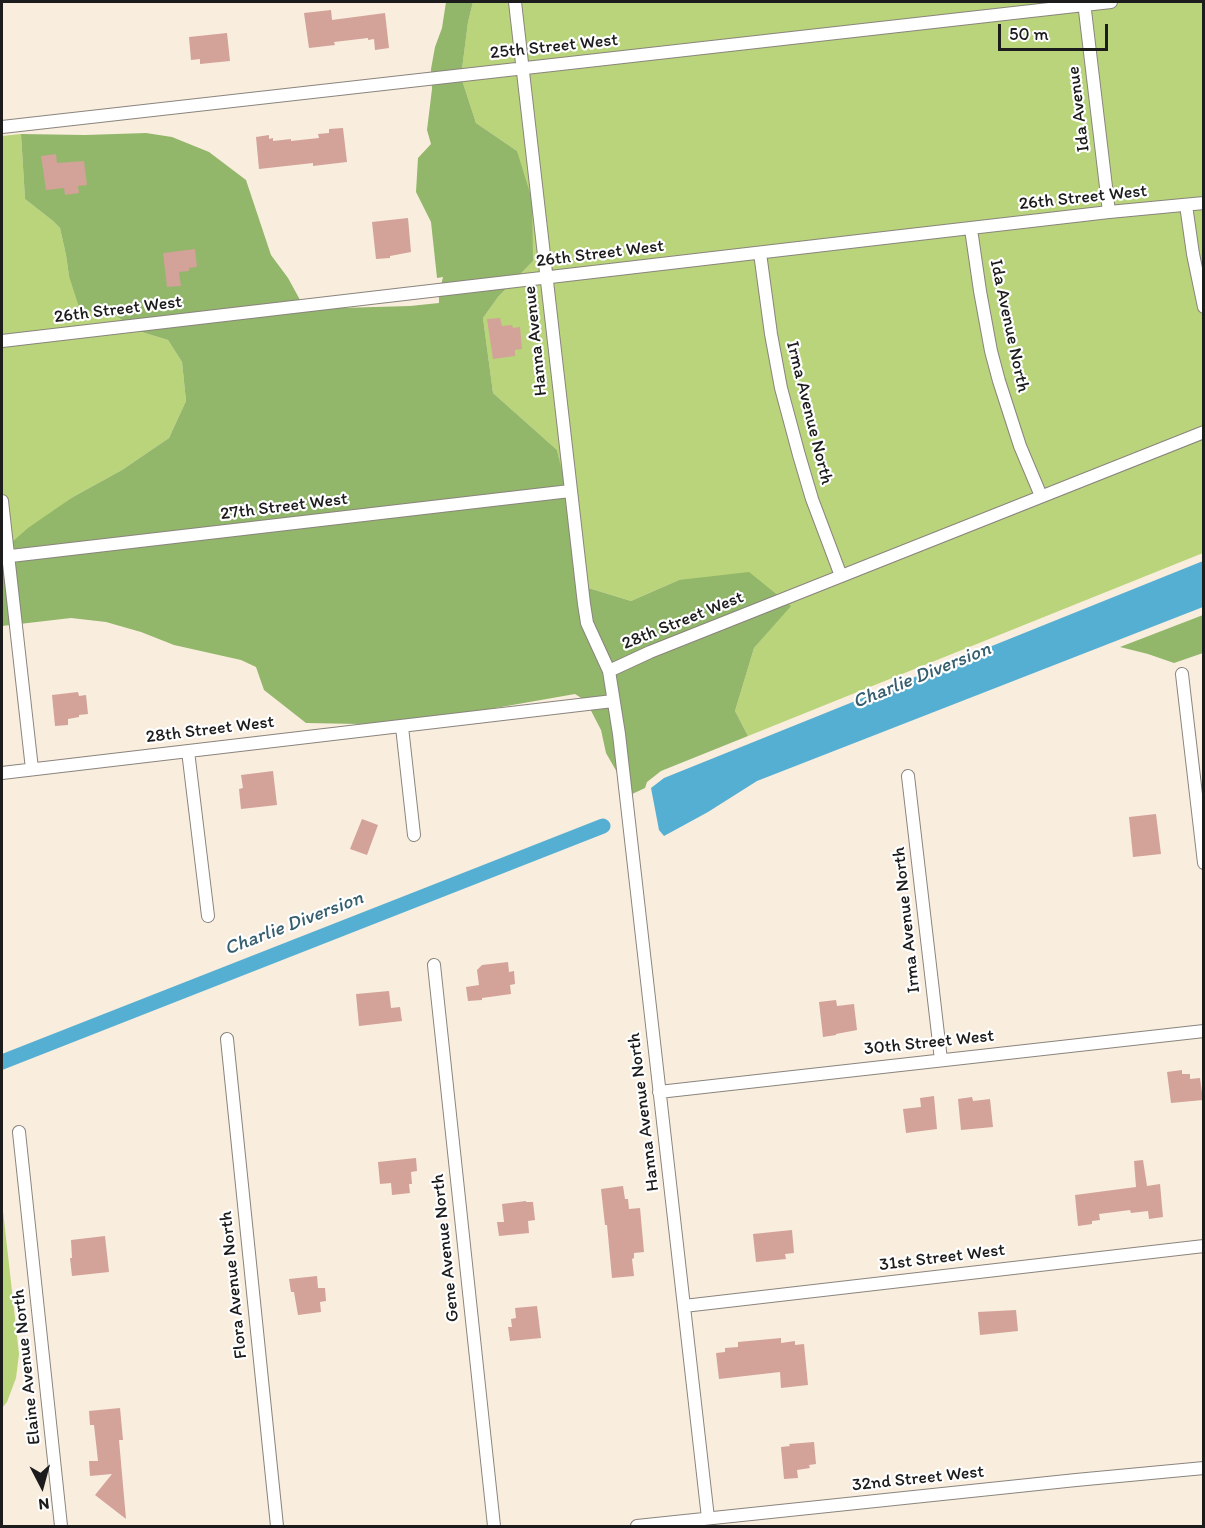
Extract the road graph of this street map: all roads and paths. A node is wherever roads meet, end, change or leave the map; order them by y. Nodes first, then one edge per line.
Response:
1 (515, 2) edge
2 (1111, 2) edge
3 (1084, 3) edge
4 (522, 68) junction
5 (2, 128) edge
6 (1203, 203) edge
7 (1186, 205) junction
8 (1109, 212) junction
9 (971, 229) junction
10 (760, 253) junction
11 (547, 278) junction
12 (1203, 307) edge
13 (2, 341) edge
14 (1203, 432) edge
15 (570, 491) junction
16 (1041, 496) junction
17 (2, 501) edge
18 (5, 557) edge
19 (841, 576) junction
20 (609, 671) junction
21 (1182, 674) dead end
22 (613, 701) junction
23 (402, 727) junction
24 (188, 751) junction
25 (32, 769) junction
26 (2, 773) edge
27 (908, 776) dead end
28 (1201, 815) edge
29 (414, 835) dead end
30 (1203, 863) edge
31 (208, 916) dead end
32 (434, 965) dead end
33 (1203, 1031) edge
34 (226, 1039) dead end
35 (941, 1060) junction
36 (659, 1092) junction
37 (19, 1132) dead end
38 (1203, 1246) edge
39 (684, 1306) junction
40 (1203, 1468) edge
41 (708, 1518) junction
42 (61, 1527) edge
43 (277, 1527) edge
44 (494, 1527) edge
45 (637, 1527) edge

1 - 4 street, Hanna Avenue
2 - 3 street, 25th Street West
3 - 4 street, 25th Street West
3 - 8 street, Ida Avenue
4 - 5 street, 25th Street West
4 - 11 street, Hanna Avenue
6 - 7 street, 26th Street West
7 - 8 street, 26th Street West
7 - 12 street
8 - 9 street, 26th Street West
9 - 10 street, 26th Street West
9 - 16 street, Ida Avenue North
10 - 11 street, 26th Street West
10 - 19 street, Irma Avenue North
11 - 13 street, 26th Street West
11 - 15 street, Hanna Avenue
14 - 16 street, 28th Street West
15 - 18 street, 27th Street West
15 - 20 street, Hanna Avenue
16 - 19 street, 28th Street West
17 - 18 street
18 - 25 street
19 - 20 street, 28th Street West
20 - 22 street, 28th Street West
21 - 28 street
22 - 23 street, 28th Street West
22 - 36 street, Hanna Avenue North
23 - 24 street, 28th Street West
23 - 29 street
24 - 25 street, 28th Street West
24 - 31 street
25 - 26 street, 28th Street West
27 - 35 street, Irma Avenue North
28 - 30 street
32 - 44 street, Gene Avenue North
33 - 35 street, 30th Street West
34 - 43 street, Flora Avenue North
35 - 36 street, 30th Street West
36 - 39 street, Hanna Avenue North
37 - 42 street, Elaine Avenue North
38 - 39 street, 31st Street West
39 - 41 street, Hanna Avenue North
40 - 41 street, 32nd Street West
41 - 45 street, 32nd Street West

